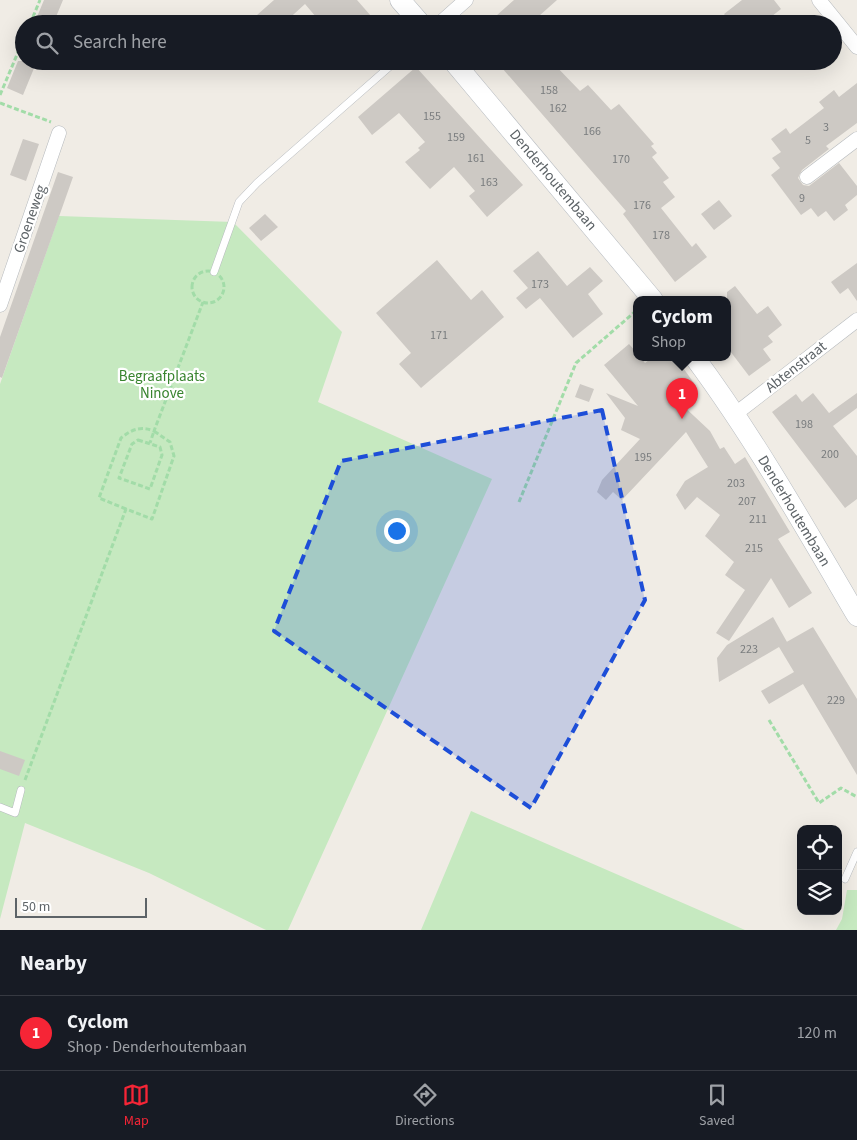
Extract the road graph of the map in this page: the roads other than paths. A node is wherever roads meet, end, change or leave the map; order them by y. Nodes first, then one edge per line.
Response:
1 (400, 0) edge
2 (466, 0) edge
3 (819, 0) edge
4 (413, 15) edge
5 (449, 15) edge
6 (831, 15) edge
7 (842, 29) edge
8 (857, 47) edge
9 (386, 70) edge
10 (461, 70) edge
11 (59, 133) road end
12 (857, 139) edge
13 (807, 178) dead end
14 (214, 272) road end
15 (650, 296) edge
16 (0, 304) edge
17 (857, 320) edge
18 (697, 361) edge
19 (734, 414) junction
20 (857, 616) edge
21 (21, 790) road end
22 (0, 807) edge
23 (857, 852) edge
24 (845, 879) dead end

1 - 4 street
2 - 5 street
3 - 6 street
7 - 8 street
9 - 14 lane
10 - 15 street, Denderhoutembaan
11 - 16 street, Groeneweg
12 - 13 street
17 - 19 street, Abtenstraat
18 - 19 street, Denderhoutembaan
19 - 20 street, Denderhoutembaan
21 - 22 lane
23 - 24 lane

